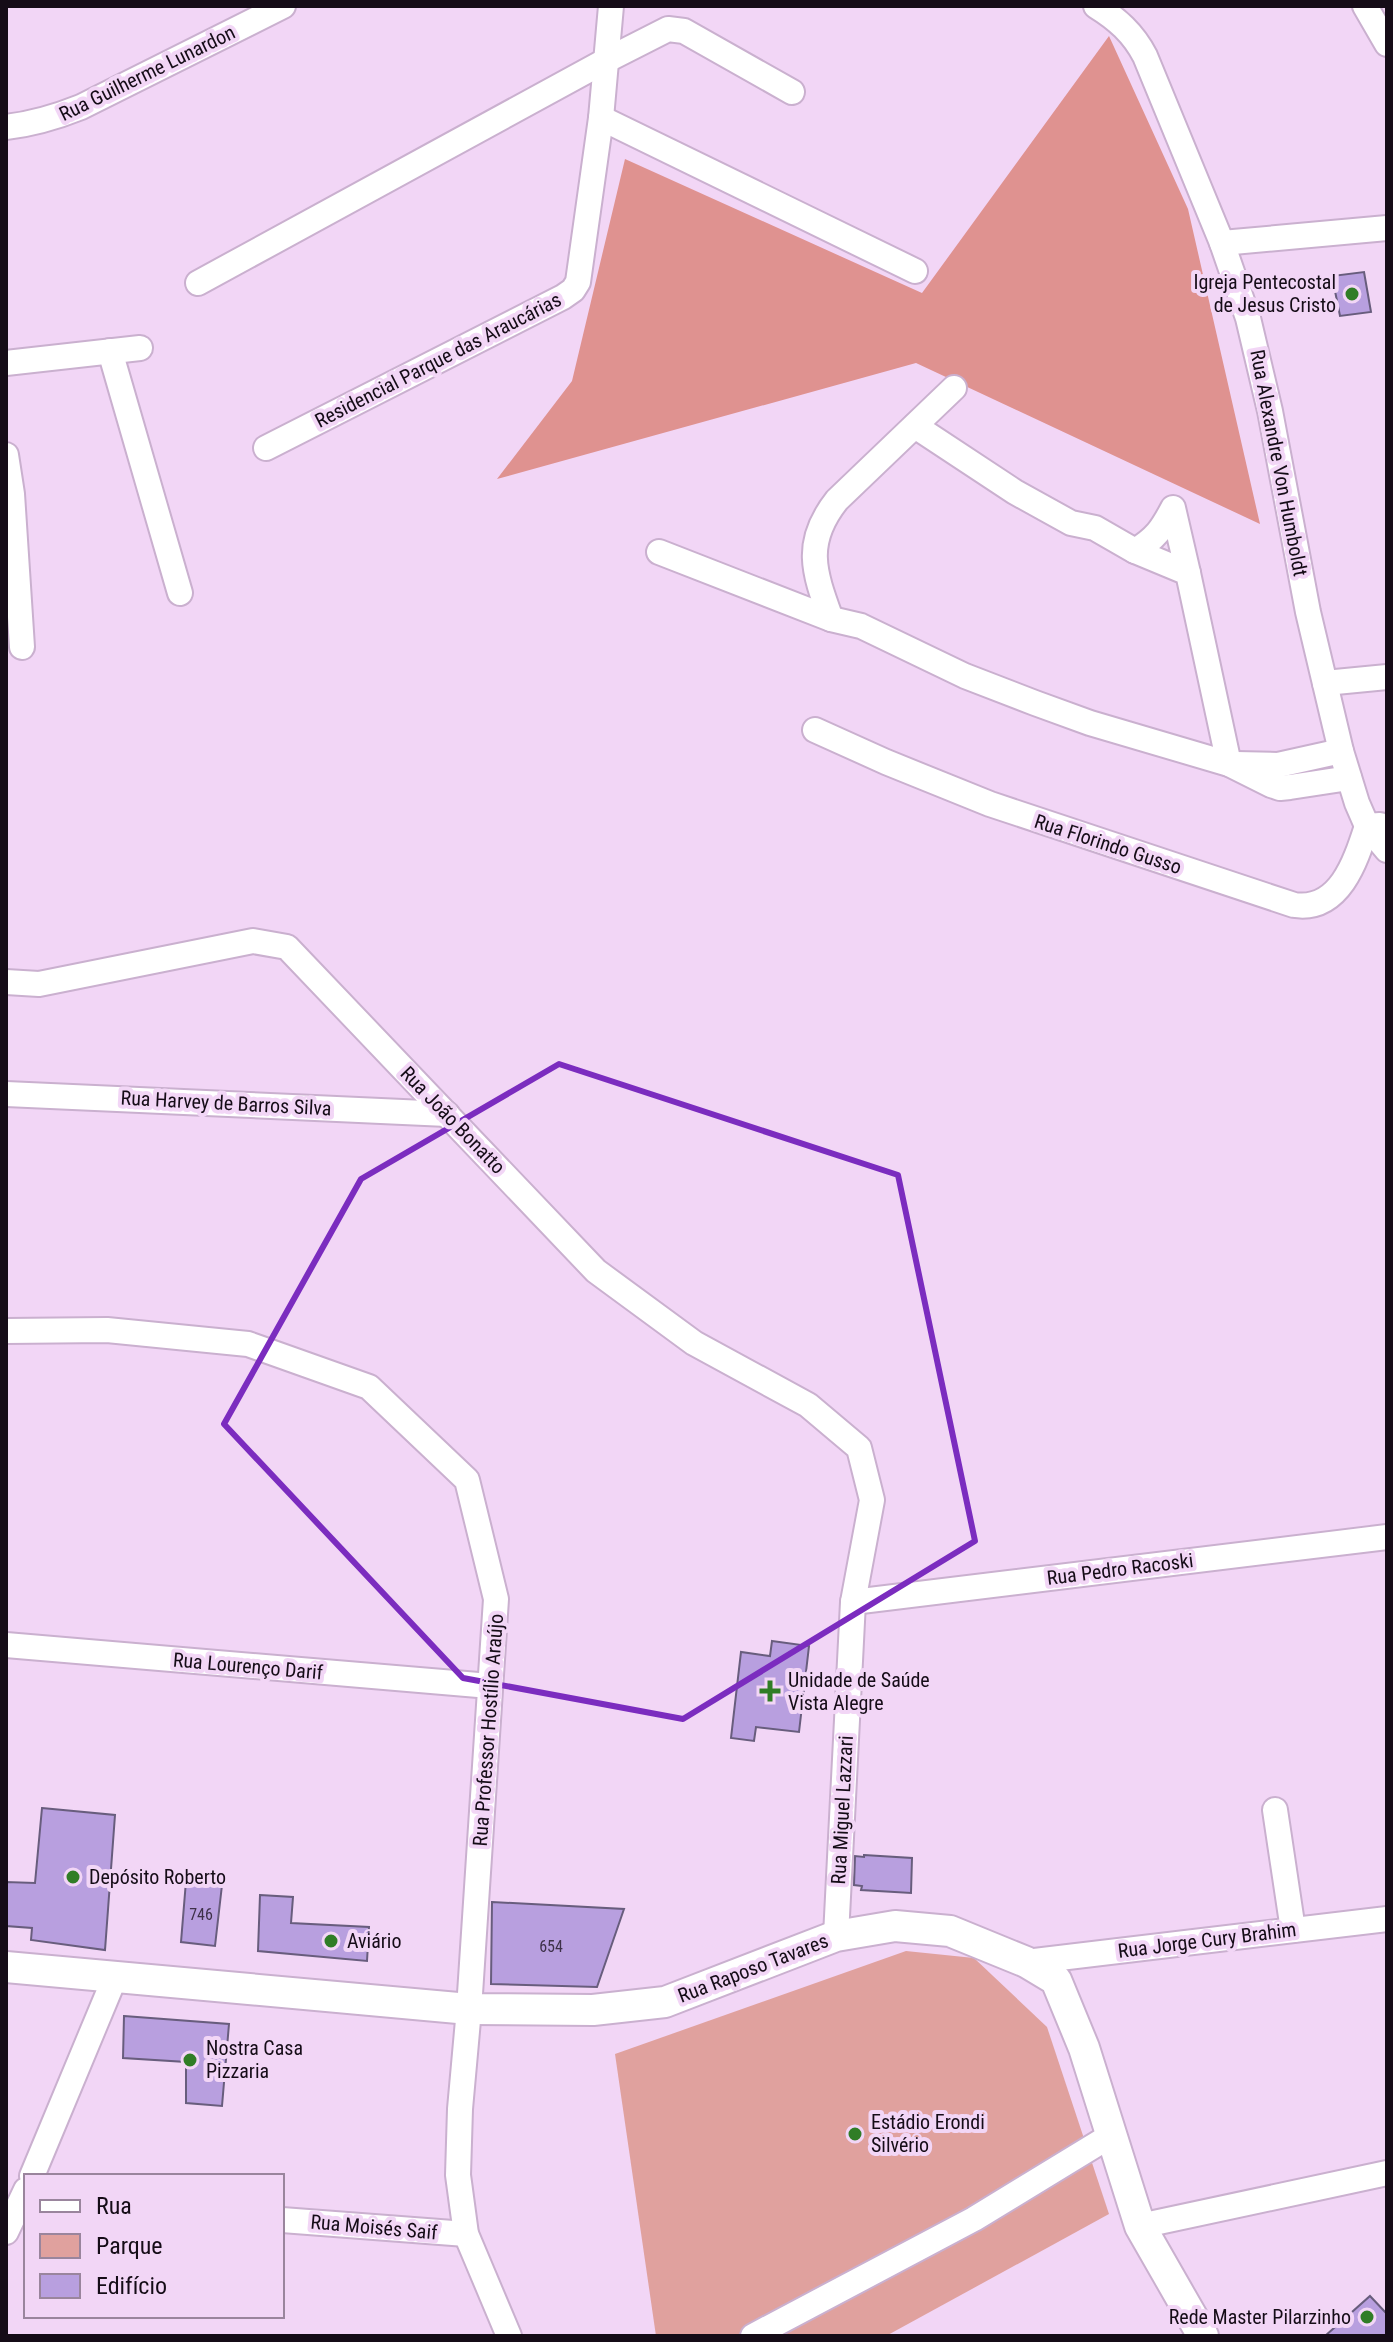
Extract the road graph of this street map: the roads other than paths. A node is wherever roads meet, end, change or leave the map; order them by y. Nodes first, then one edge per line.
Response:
1 (283, 6) edge
2 (611, 6) edge
3 (1096, 6) edge
4 (1365, 6) edge
5 (1387, 44) edge
6 (605, 61) junction
7 (792, 92) dead end
8 (601, 118) junction
9 (6, 127) edge
10 (1387, 228) edge
11 (1222, 243) junction
12 (915, 271) dead end
13 (198, 283) dead end
14 (140, 348) dead end
15 (110, 351) junction
16 (6, 363) edge
17 (954, 388) dead end
18 (915, 426) junction
19 (266, 448) dead end
20 (6, 455) edge
21 (1135, 551) junction
22 (11, 552) edge
23 (659, 552) dead end
24 (1188, 573) junction
25 (180, 593) dead end
26 (831, 619) junction
27 (22, 647) dead end
28 (1387, 677) edge
29 (1325, 683) junction
30 (815, 730) dead end
31 (1341, 751) junction
32 (1229, 764) junction
33 (1349, 778) junction
34 (1377, 826) edge
35 (1387, 850) edge
36 (6, 982) edge
37 (6, 1094) edge
38 (447, 1114) junction
39 (6, 1331) edge
40 (859, 1448) joint
41 (1387, 1537) edge
42 (853, 1602) junction
43 (6, 1645) edge
44 (490, 1686) junction
45 (1275, 1810) dead end
46 (1387, 1919) edge
47 (1293, 1930) junction
48 (836, 1936) junction
49 (1026, 1962) junction
50 (6, 1967) edge
51 (115, 1977) junction
52 (469, 2009) junction
53 (1110, 2136) junction
54 (1387, 2173) edge
55 (33, 2174) edge
56 (24, 2198) edge
57 (284, 2220) edge
58 (1140, 2226) junction
59 (6, 2232) edge
60 (466, 2234) junction
61 (509, 2336) edge
62 (753, 2336) edge
63 (1203, 2336) edge

1 - 9 street, Rua Guilherme Lunardon
2 - 6 street, Residencial Parque das Araucárias
3 - 11 street, Rua Alexandre Von Humboldt
4 - 5 street
6 - 7 street
6 - 8 street, Residencial Parque das Araucárias
6 - 13 street
8 - 12 street
8 - 19 street, Residencial Parque das Araucárias
10 - 11 street
11 - 29 street, Rua Alexandre Von Humboldt
14 - 15 street
15 - 16 street
15 - 25 street
17 - 18 street
18 - 21 street
18 - 26 street
20 - 22 street
21 - 24 street
21 - 24 street
22 - 27 street
23 - 26 street
24 - 32 street
26 - 32 street
28 - 29 street
29 - 31 street, Rua Alexandre Von Humboldt
30 - 34 street, Rua Florindo Gusso
31 - 32 street
31 - 33 street, Rua Alexandre Von Humboldt
32 - 33 street
33 - 34 street, Rua Alexandre Von Humboldt
34 - 35 street, Rua Alexandre Von Humboldt
36 - 38 street, Rua João Bonatto
37 - 38 street, Rua Harvey de Barros Silva
38 - 40 street, Rua João Bonatto
39 - 44 street, Rua Professor Hostílio Araújo
40 - 42 street, Rua Miguel Lazzari
41 - 42 street, Rua Pedro Racoski
42 - 48 street, Rua Miguel Lazzari
43 - 44 street, Rua Lourenço Darif
44 - 52 street, Rua Professor Hostílio Araújo
45 - 47 street
46 - 47 street, Rua Jorge Cury Brahim
47 - 49 street, Rua Jorge Cury Brahim
48 - 49 main road, Rua Raposo Tavares
48 - 52 main road, Rua Raposo Tavares
49 - 53 main road, Rua Raposo Tavares
50 - 51 main road, Rua Raposo Tavares
51 - 52 main road, Rua Raposo Tavares
51 - 55 street
52 - 60 street, Rua Professor Hostílio Araújo
53 - 58 main road, Rua Raposo Tavares
53 - 62 street
54 - 58 street
56 - 59 street
57 - 60 street, Rua Moisés Saif
58 - 63 main road, Rua Raposo Tavares
60 - 61 street, Rua Professor Hostílio Araújo

